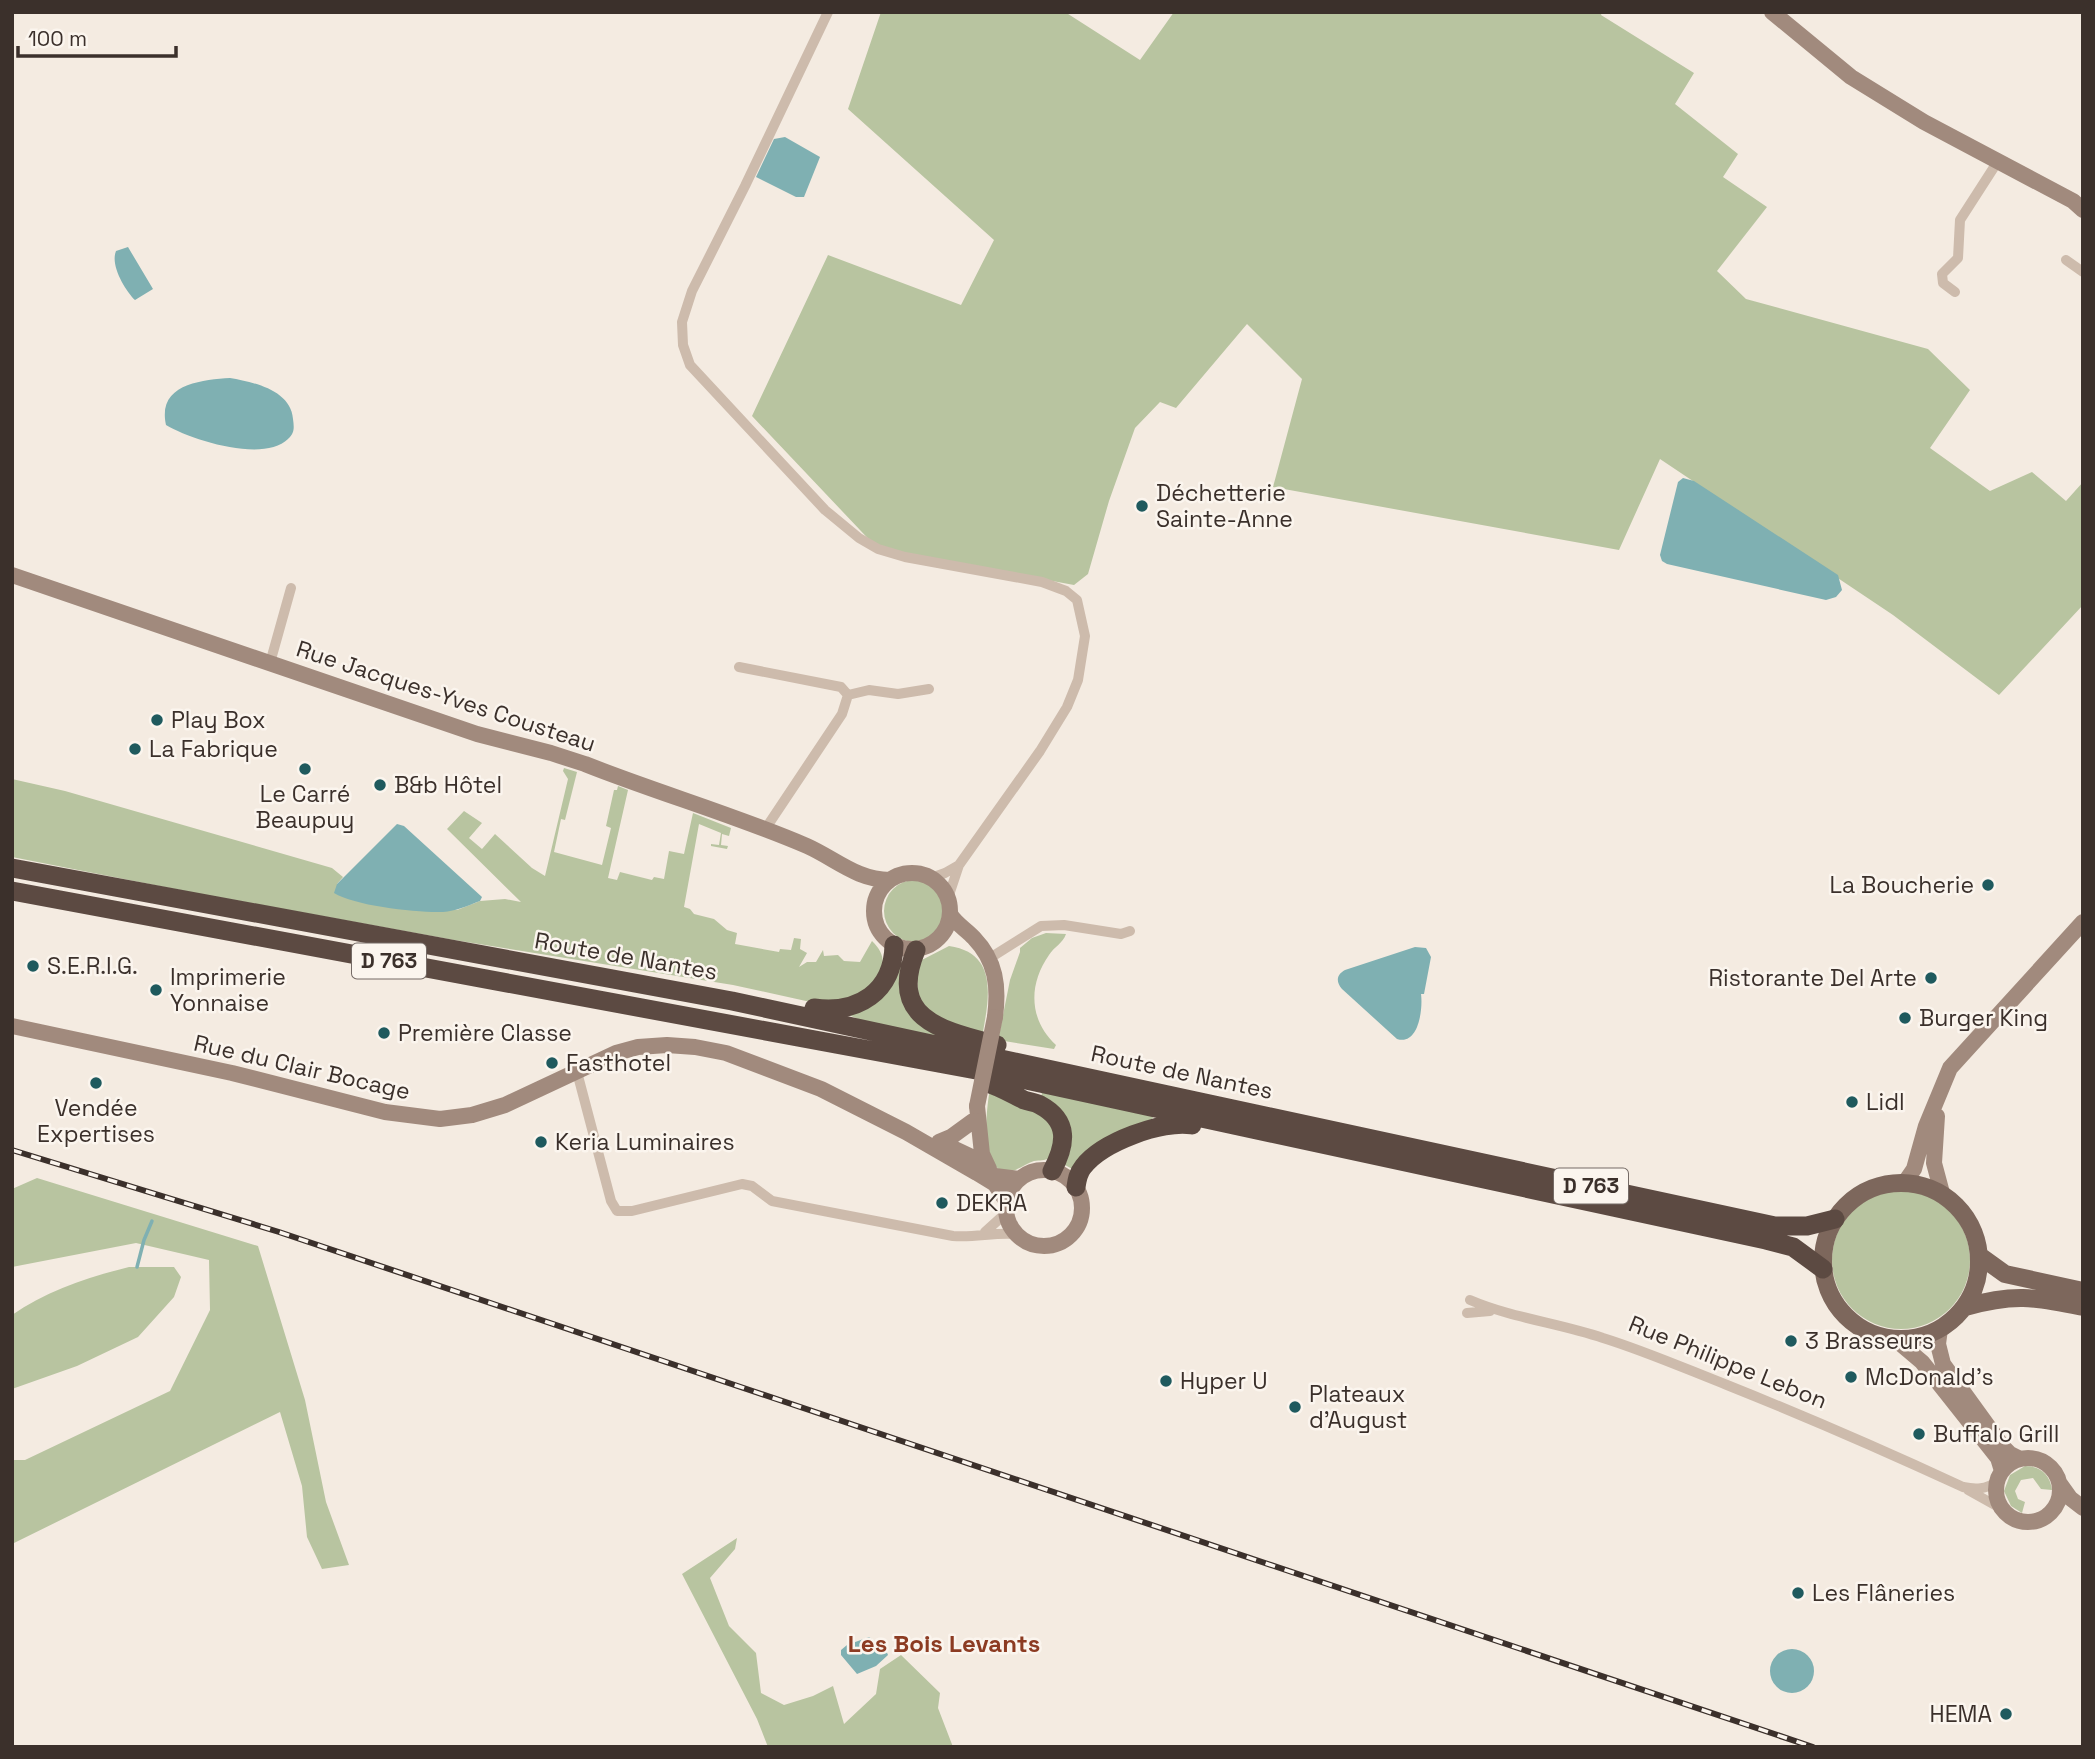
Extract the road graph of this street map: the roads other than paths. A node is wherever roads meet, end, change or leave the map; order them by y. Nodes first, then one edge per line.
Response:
1 (828, 12) edge
2 (1772, 12) edge
3 (1998, 161) junction
4 (2083, 210) edge
5 (2066, 260) dead end
6 (2083, 272) edge
7 (1955, 292) dead end
8 (13, 578) edge
9 (291, 588) dead end
10 (270, 663) junction
11 (739, 667) dead end
12 (929, 689) dead end
13 (848, 695) junction
14 (764, 831) junction
15 (959, 865) junction
16 (12, 868) edge
17 (855, 874) junction
18 (931, 878) junction
19 (890, 880) junction
20 (12, 891) edge
21 (875, 901) junction
22 (949, 906) junction
23 (2083, 922) edge
24 (1130, 931) dead end
25 (938, 940) junction
26 (894, 945) junction
27 (916, 950) junction
28 (986, 953) junction
29 (748, 1004) junction
30 (12, 1026) edge
31 (956, 1066) junction
32 (576, 1072) junction
33 (1937, 1101) junction
34 (1212, 1103) junction
35 (975, 1114) junction
36 (1262, 1131) junction
37 (906, 1132) junction
38 (939, 1142) junction
39 (971, 1156) junction
40 (1052, 1171) junction
41 (977, 1173) junction
42 (995, 1176) junction
43 (1019, 1179) junction
44 (1905, 1182) junction
45 (1076, 1187) junction
46 (1942, 1193) junction
47 (1007, 1207) junction
48 (1835, 1219) junction
49 (984, 1233) junction
50 (1016, 1234) junction
51 (1980, 1256) junction
52 (1823, 1269) junction
53 (2083, 1291) edge
54 (1470, 1300) dead end
55 (1965, 1307) junction
56 (2083, 1307) edge
57 (1493, 1310) junction
58 (1467, 1313) dead end
59 (1940, 1329) junction
60 (1896, 1340) junction
61 (2020, 1459) junction
62 (2000, 1477) junction
63 (2060, 1484) junction
64 (1963, 1487) junction
65 (2055, 1507) junction
66 (2002, 1509) junction
67 (2083, 1509) edge

1 - 15 street
2 - 3 street
3 - 4 street
3 - 7 street
5 - 6 street
8 - 10 street, Rue Jacques-Yves Cousteau
9 - 10 street
10 - 14 street, Rue Jacques-Yves Cousteau
11 - 13 street
12 - 13 street
13 - 14 street
14 - 17 street, Rue Jacques-Yves Cousteau
15 - 18 street
15 - 22 street
16 - 29 highway, Route de Nantes / D 763
17 - 19 street, Rue Jacques-Yves Cousteau
17 - 21 street, Rue Jacques-Yves Cousteau
18 - 19 street
18 - 22 street
19 - 21 street
20 - 31 highway, Route de Nantes / D 763
21 - 26 street
22 - 25 street
22 - 28 street
23 - 33 street
24 - 28 street
25 - 27 street
25 - 28 street
26 - 27 street
26 - 29 highway
27 - 34 highway
28 - 35 street, bridge
29 - 34 highway, Route de Nantes / D 763
30 - 32 street, Rue du Clair Bocage
31 - 36 highway, Route de Nantes / D 763
31 - 40 highway
32 - 37 street, Rue du Clair Bocage
32 - 49 street
33 - 44 street
33 - 46 street
34 - 48 highway, Route de Nantes / D 763
35 - 38 street
35 - 39 street
35 - 42 street
36 - 45 highway
36 - 52 highway, Route de Nantes / D 763
37 - 38 street
37 - 41 street
38 - 39 street
39 - 41 street
39 - 42 street
40 - 43 street
40 - 45 street
41 - 47 street
42 - 43 street
43 - 47 street
44 - 46 main road
44 - 48 main road
45 - 50 street
46 - 51 main road
47 - 49 street
47 - 50 street
48 - 52 main road
49 - 50 street
51 - 53 main road
51 - 55 main road
52 - 60 main road
54 - 57 street, Rue Philippe Lebon
55 - 56 main road
55 - 59 main road
57 - 58 street
57 - 64 street, Rue Philippe Lebon
59 - 60 main road
59 - 61 street
60 - 62 street
61 - 62 street
61 - 63 street
62 - 64 street
62 - 66 street
63 - 65 street
63 - 67 street
64 - 66 street, Rue Philippe Lebon
65 - 66 street
65 - 67 street

